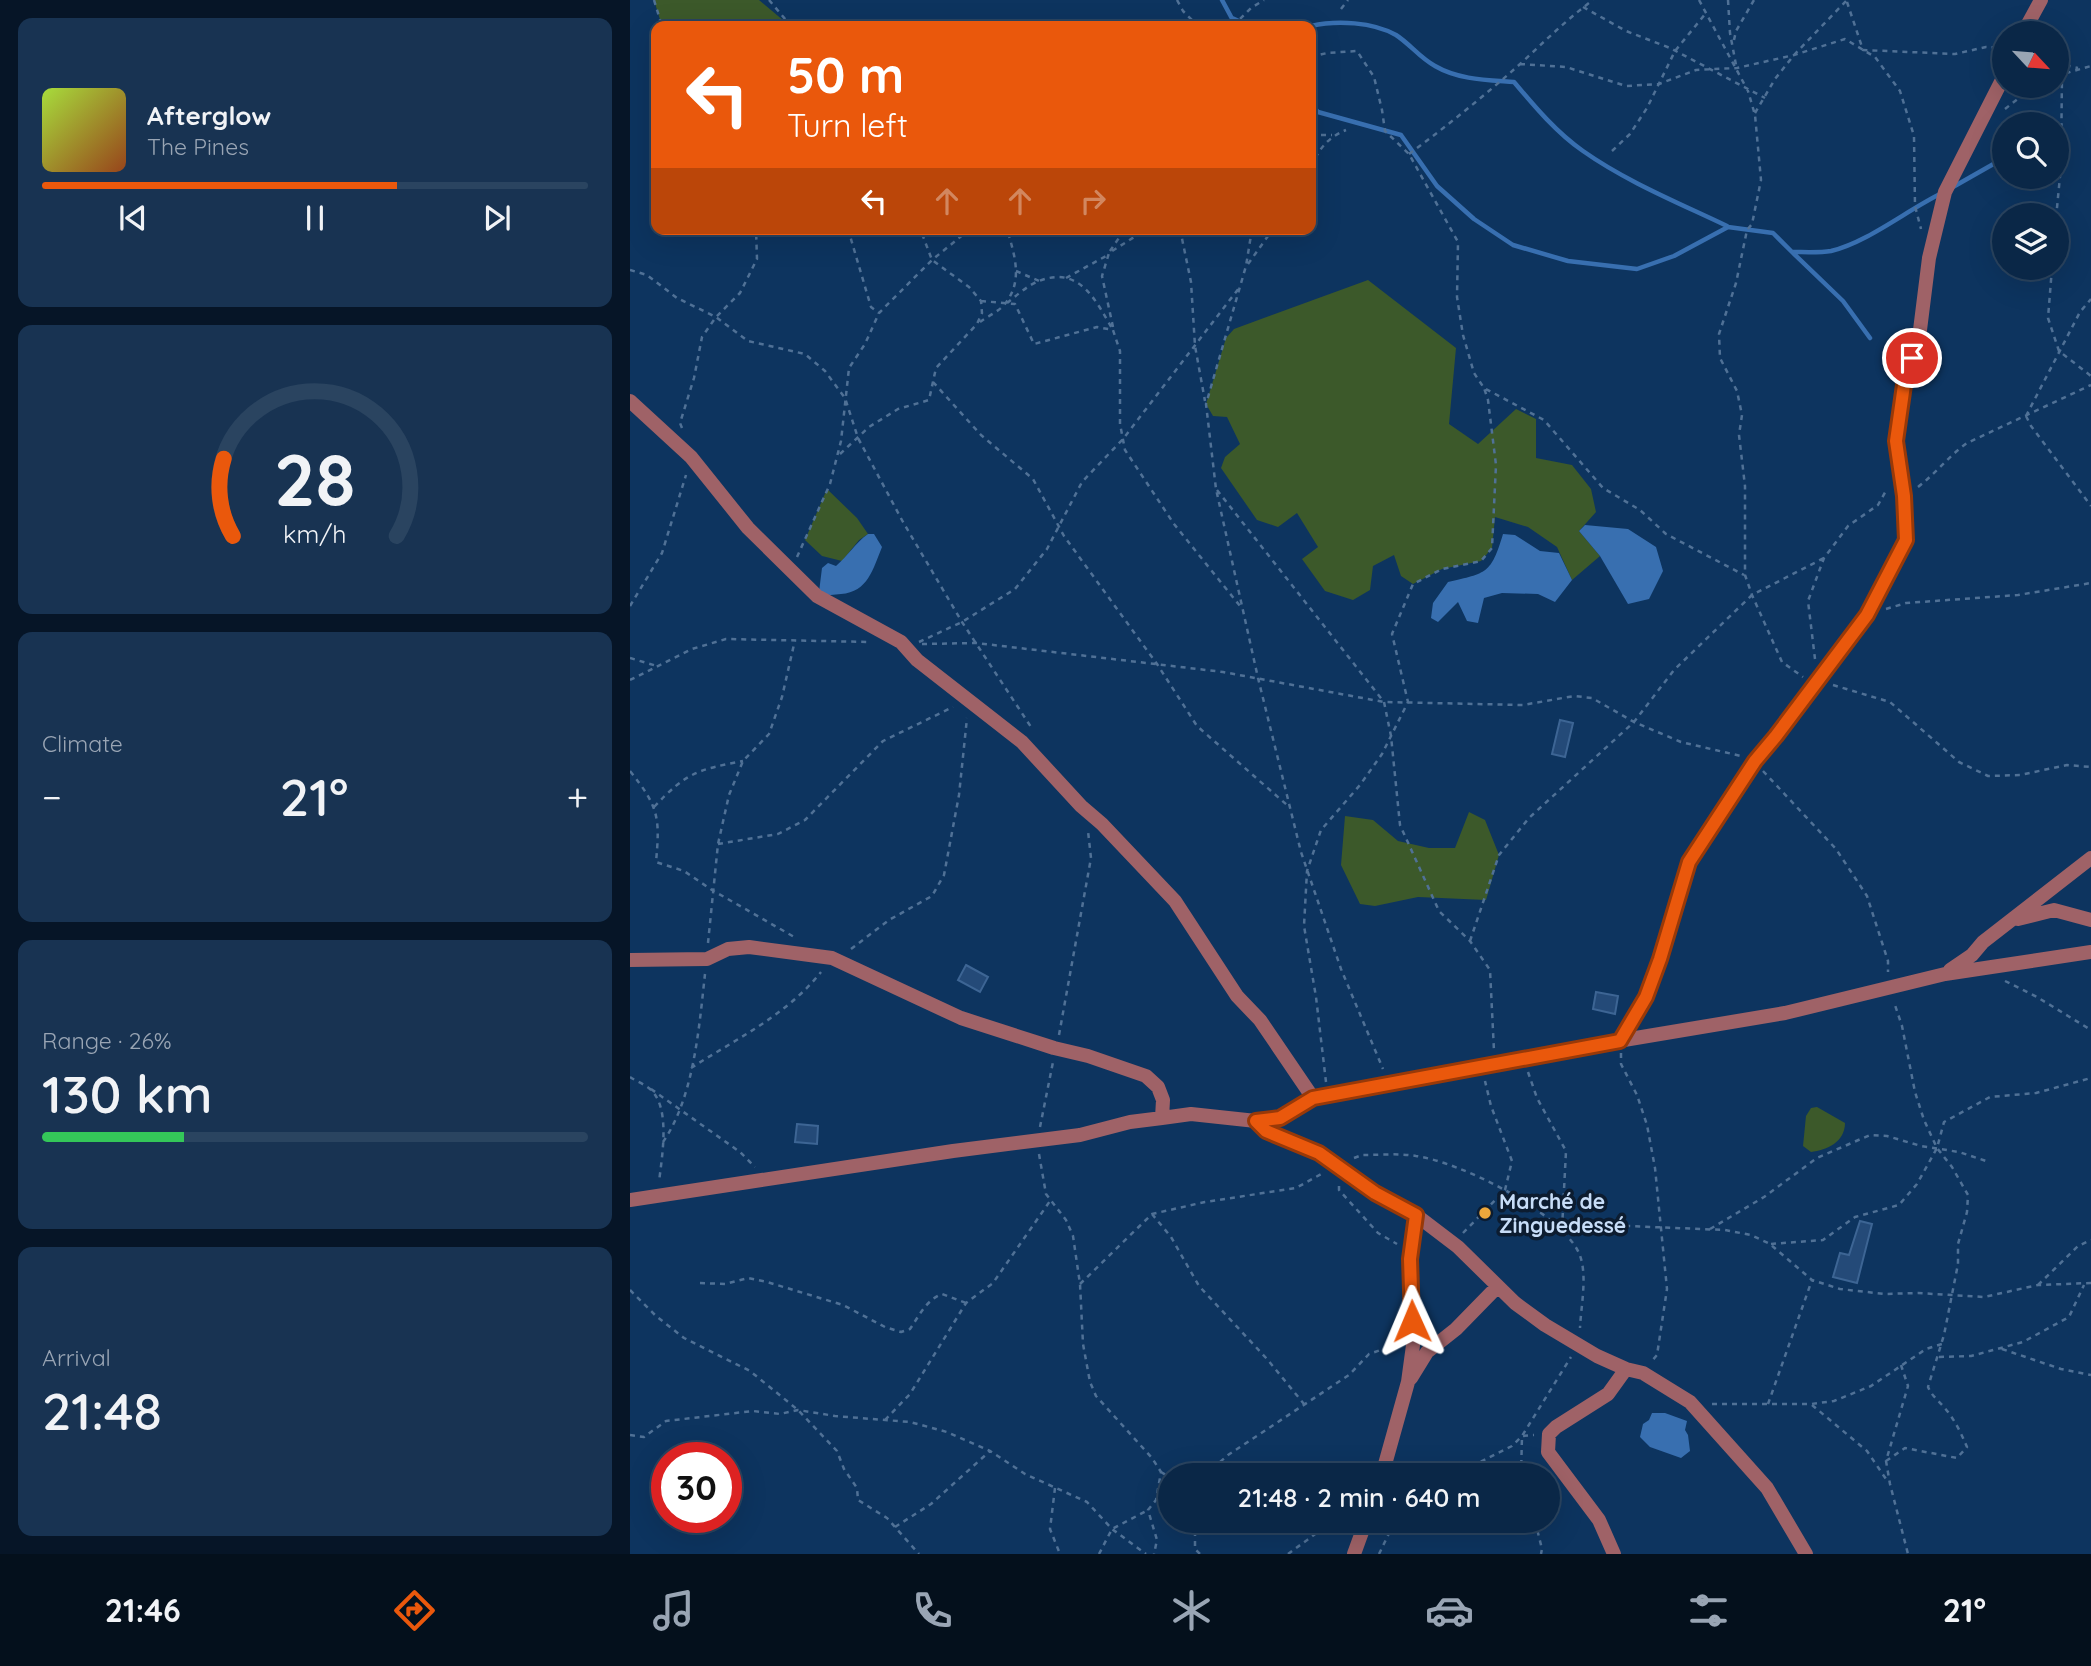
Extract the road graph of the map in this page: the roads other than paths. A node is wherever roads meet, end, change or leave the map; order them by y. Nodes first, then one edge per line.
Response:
1 (2040, 0) edge
2 (2029, 21) edge
3 (1993, 98) edge
4 (630, 401) edge
5 (2091, 858) edge
6 (2013, 920) junction
7 (2091, 920) edge
8 (2091, 952) edge
9 (630, 960) edge
10 (1945, 974) junction
11 (1620, 1041) junction
12 (1320, 1097) junction
13 (1162, 1118) junction
14 (1256, 1121) junction
15 (630, 1200) edge
16 (1416, 1215) junction
17 (1497, 1287) junction
18 (1626, 1370) junction
19 (1408, 1382) junction
20 (1385, 1463) edge
21 (1362, 1533) edge
22 (1354, 1554) edge
23 (1614, 1554) edge
24 (1806, 1554) edge

1 - 2 street
3 - 11 street
4 - 12 street
5 - 6 street
6 - 7 street
6 - 10 street
8 - 10 street
9 - 13 street
10 - 11 street
11 - 12 street
12 - 14 street
13 - 14 street
13 - 15 street
14 - 16 street
16 - 17 street
16 - 19 street
17 - 18 street
17 - 19 street
18 - 23 street
18 - 24 street
19 - 20 street
21 - 22 street

